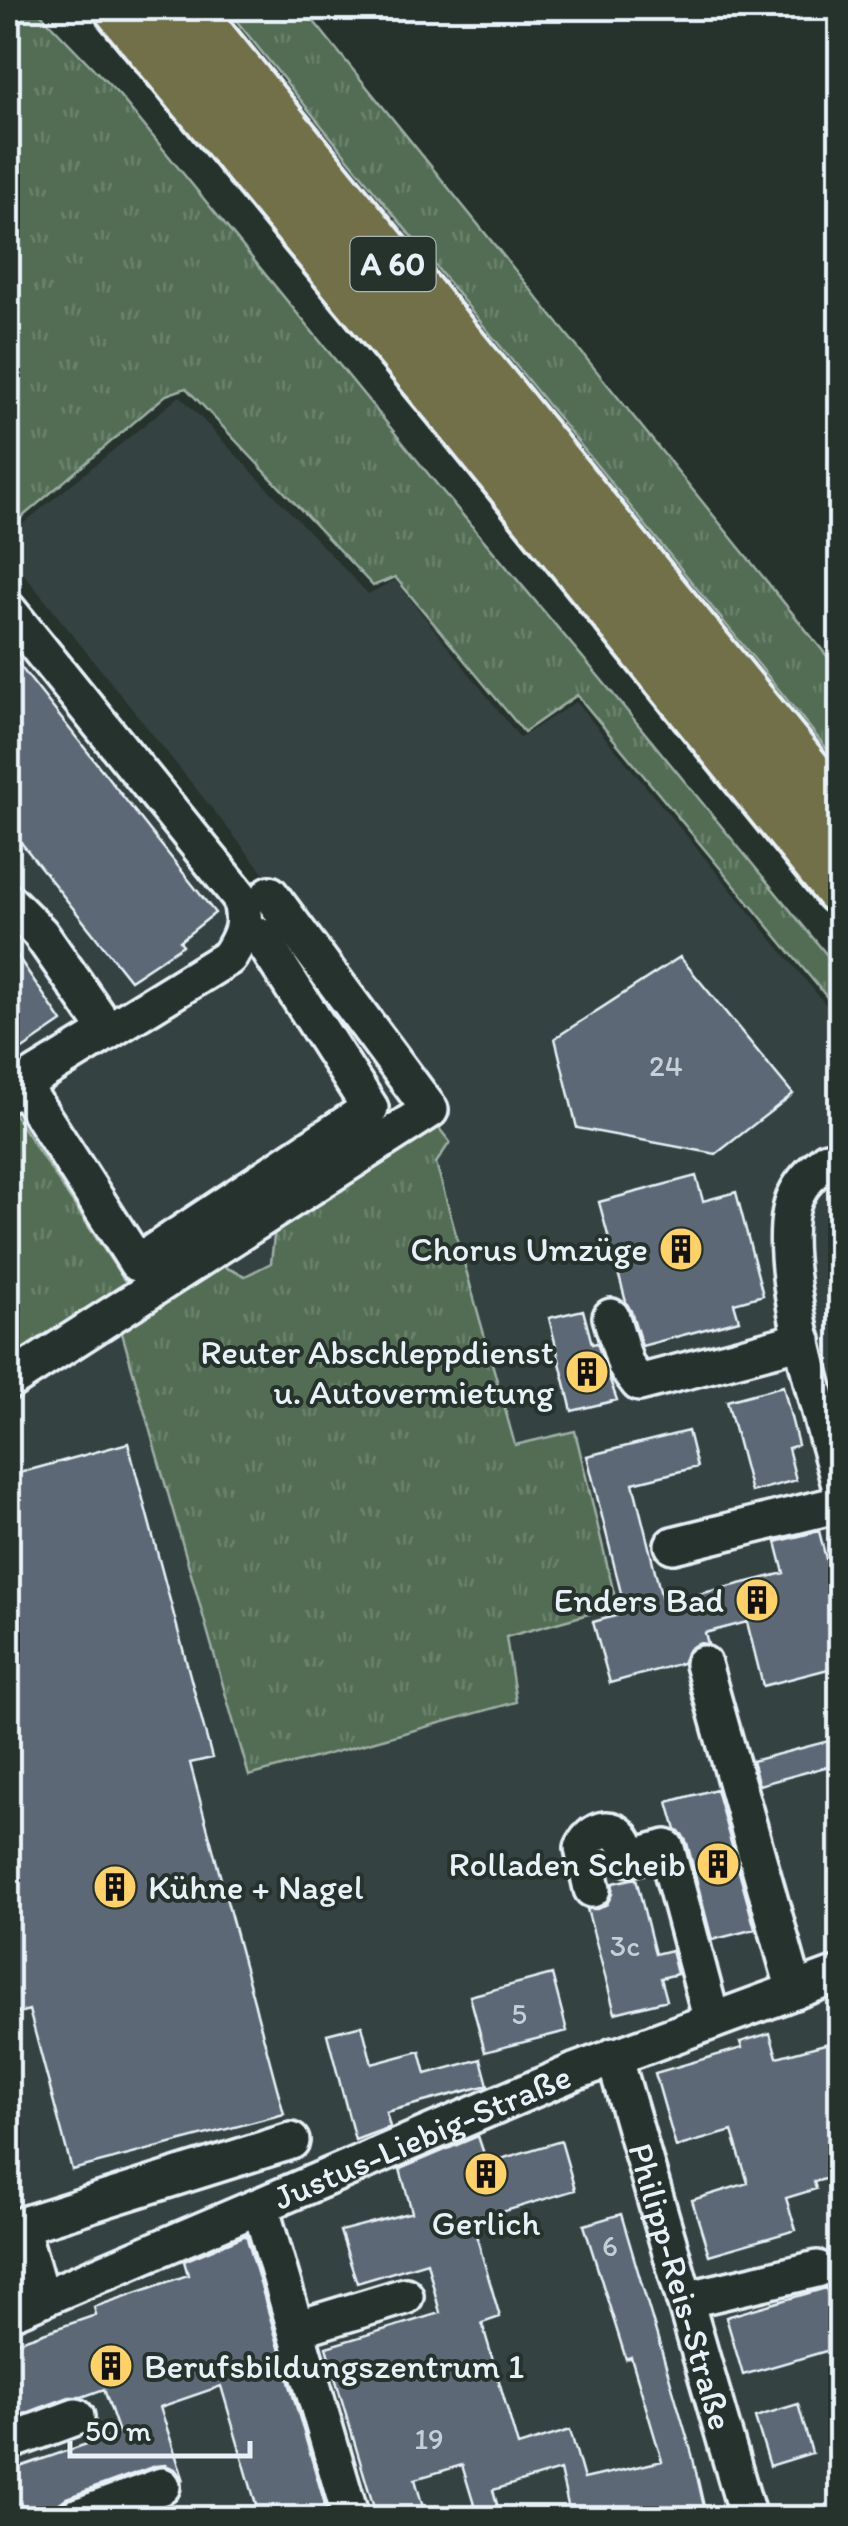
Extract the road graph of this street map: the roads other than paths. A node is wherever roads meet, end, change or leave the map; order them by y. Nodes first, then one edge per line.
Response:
1 (184, 8) edge
2 (124, 13) edge
3 (8, 610) edge
4 (840, 815) edge
5 (840, 888) edge
6 (270, 894) dead end
7 (8, 900) edge
8 (244, 930) junction
9 (108, 1031) junction
10 (15, 1089) edge
11 (828, 1160) dead end
12 (611, 1317) dead end
13 (803, 1340) junction
14 (8, 1382) edge
15 (840, 1485) edge
16 (840, 1504) edge
17 (673, 1545) dead end
18 (703, 1664) dead end
19 (592, 1889) dead end
20 (840, 1974) edge
21 (794, 1991) junction
22 (712, 2021) junction
23 (614, 2056) junction
24 (291, 2141) dead end
25 (260, 2206) junction
26 (12, 2218) edge
27 (817, 2269) dead end
28 (406, 2296) dead end
29 (42, 2299) junction
30 (685, 2300) junction
31 (8, 2312) edge
32 (296, 2329) junction
33 (76, 2417) dead end
34 (8, 2442) edge
35 (162, 2486) dead end
36 (74, 2518) edge
37 (351, 2518) edge
38 (748, 2518) edge

1 - 4 highway, A 60
2 - 5 highway, A 60
3 - 8 street
6 - 14 street
7 - 9 street
8 - 9 street
8 - 10 street
9 - 10 street
11 - 13 street
12 - 13 street
13 - 15 street
16 - 17 street
18 - 21 street
19 - 22 street
20 - 21 street, Justus-Liebig-Straße
21 - 22 street, Justus-Liebig-Straße
22 - 23 street, Justus-Liebig-Straße
23 - 25 street, Justus-Liebig-Straße
23 - 30 street, Philipp-Reis-Straße
24 - 26 street
25 - 29 street, Justus-Liebig-Straße
25 - 32 street
26 - 29 street
27 - 30 street
28 - 32 street
29 - 31 street, Justus-Liebig-Straße
30 - 38 street, Philipp-Reis-Straße
32 - 37 street
33 - 34 street
35 - 36 street

